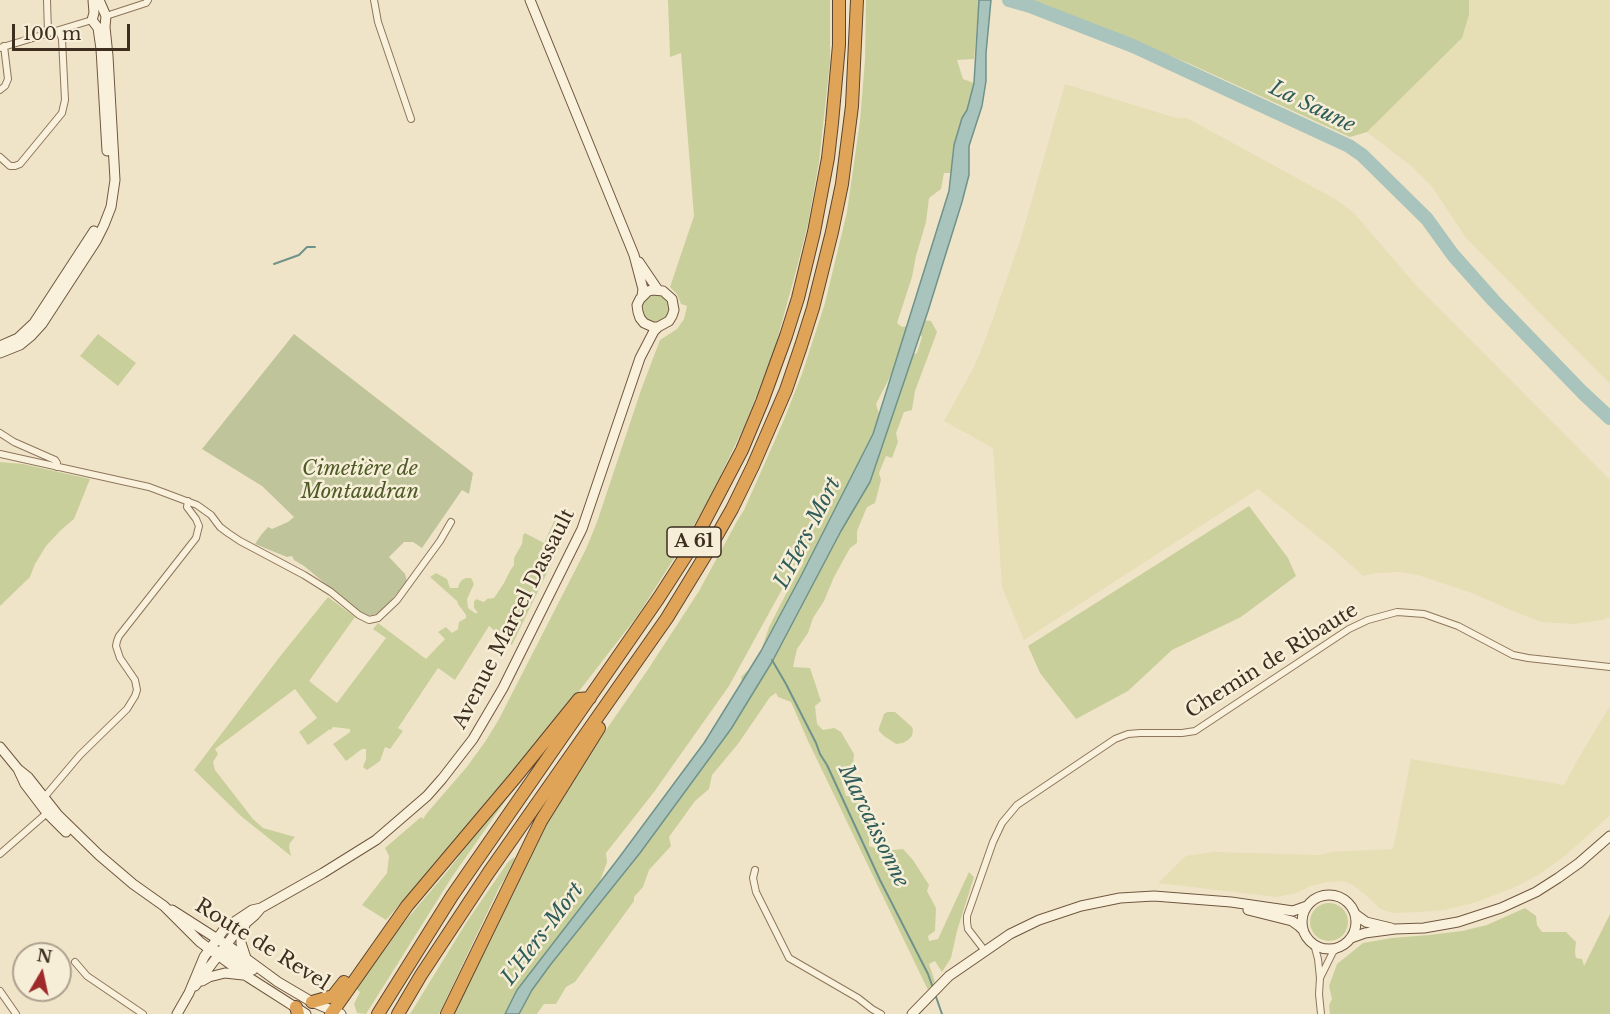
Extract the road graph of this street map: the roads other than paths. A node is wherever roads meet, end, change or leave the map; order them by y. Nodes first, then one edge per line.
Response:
1 (47, 0) edge
2 (93, 0) edge
3 (99, 0) edge
4 (148, 0) edge
5 (374, 0) edge
6 (530, 0) edge
7 (839, 0) edge
8 (857, 0) edge
9 (99, 17) junction
10 (59, 30) junction
11 (48, 33) junction
12 (2, 47) edge
13 (0, 90) edge
14 (411, 119) dead end
15 (0, 157) edge
16 (634, 255) junction
17 (657, 290) junction
18 (642, 296) junction
19 (644, 323) junction
20 (658, 327) junction
21 (0, 346) edge
22 (0, 353) edge
23 (640, 358) junction
24 (0, 433) edge
25 (2, 455) edge
26 (57, 467) junction
27 (188, 501) junction
28 (451, 522) dead end
29 (635, 664) junction
30 (1610, 667) edge
31 (590, 698) junction
32 (0, 747) edge
33 (41, 799) junction
34 (47, 813) junction
35 (1610, 836) edge
36 (0, 854) edge
37 (99, 855) junction
38 (755, 870) dead end
39 (1211, 901) junction
40 (1307, 906) junction
41 (261, 908) junction
42 (1355, 915) junction
43 (246, 923) junction
44 (390, 929) junction
45 (1395, 929) junction
46 (1303, 930) junction
47 (1351, 938) junction
48 (214, 944) junction
49 (1314, 944) junction
50 (1338, 948) junction
51 (222, 951) junction
52 (985, 951) junction
53 (246, 958) junction
54 (75, 962) dead end
55 (248, 977) junction
56 (1320, 978) junction
57 (278, 982) junction
58 (197, 984) junction
59 (0, 991) edge
60 (189, 993) junction
61 (931, 998) junction
62 (312, 1002) junction
63 (300, 1012) edge
64 (335, 1013) edge
65 (16, 1014) edge
66 (143, 1014) edge
67 (177, 1014) edge
68 (378, 1014) edge
69 (399, 1014) edge
70 (447, 1014) edge
71 (881, 1014) edge
72 (912, 1014) edge
73 (920, 1014) edge
74 (1321, 1014) edge

1 - 11 street
2 - 9 street
3 - 9 street
4 - 9 street
5 - 14 street
6 - 16 street, Avenue Marcel Dassault
7 - 31 highway, A 61
8 - 29 highway, A 61
9 - 10 street
9 - 21 street
9 - 22 street
10 - 11 street
10 - 15 street
11 - 12 street
12 - 13 street
16 - 17 street, Avenue Marcel Dassault
16 - 18 street, Avenue Marcel Dassault
17 - 18 street
17 - 20 street, Avenue Marcel Dassault
18 - 19 street, Avenue Marcel Dassault
19 - 20 street
19 - 23 street, Avenue Marcel Dassault
20 - 23 street, Avenue Marcel Dassault
23 - 41 street, Avenue Marcel Dassault
24 - 26 street
25 - 26 street
26 - 27 street
27 - 28 street
27 - 33 street
29 - 69 highway, A 61
29 - 70 highway
30 - 52 street, Chemin de Ribaute
31 - 44 highway
31 - 68 highway, A 61
32 - 33 street, Route de Revel
33 - 34 street, Route de Revel
33 - 37 street, Route de Revel
34 - 36 street
34 - 37 street, Route de Revel
35 - 45 street
37 - 48 street, Route de Revel
38 - 71 street
39 - 40 street
39 - 46 street
39 - 52 street
40 - 42 street
40 - 46 street
41 - 43 street, Avenue Marcel Dassault
41 - 48 street, Avenue Marcel Dassault
42 - 45 street
42 - 47 street
43 - 51 street, Avenue Marcel Dassault
43 - 53 street
44 - 62 highway
44 - 64 highway
45 - 47 street
46 - 49 street
47 - 50 street
48 - 51 street, Route de Revel
48 - 51 street, Route de Revel
48 - 60 street, Avenue Marcel Dassault
49 - 50 street
49 - 56 street
50 - 56 street
51 - 53 street, Route de Revel
51 - 55 street, Route de Revel
51 - 57 street
51 - 58 street, Avenue Marcel Dassault
52 - 61 street
53 - 57 street, Route de Revel
54 - 66 street
55 - 58 street
55 - 63 street, Route de Revel
56 - 74 street
57 - 62 street, Route de Revel
58 - 60 street
59 - 65 street
60 - 67 street
61 - 72 street
61 - 73 street
62 - 64 street, Route de Revel

